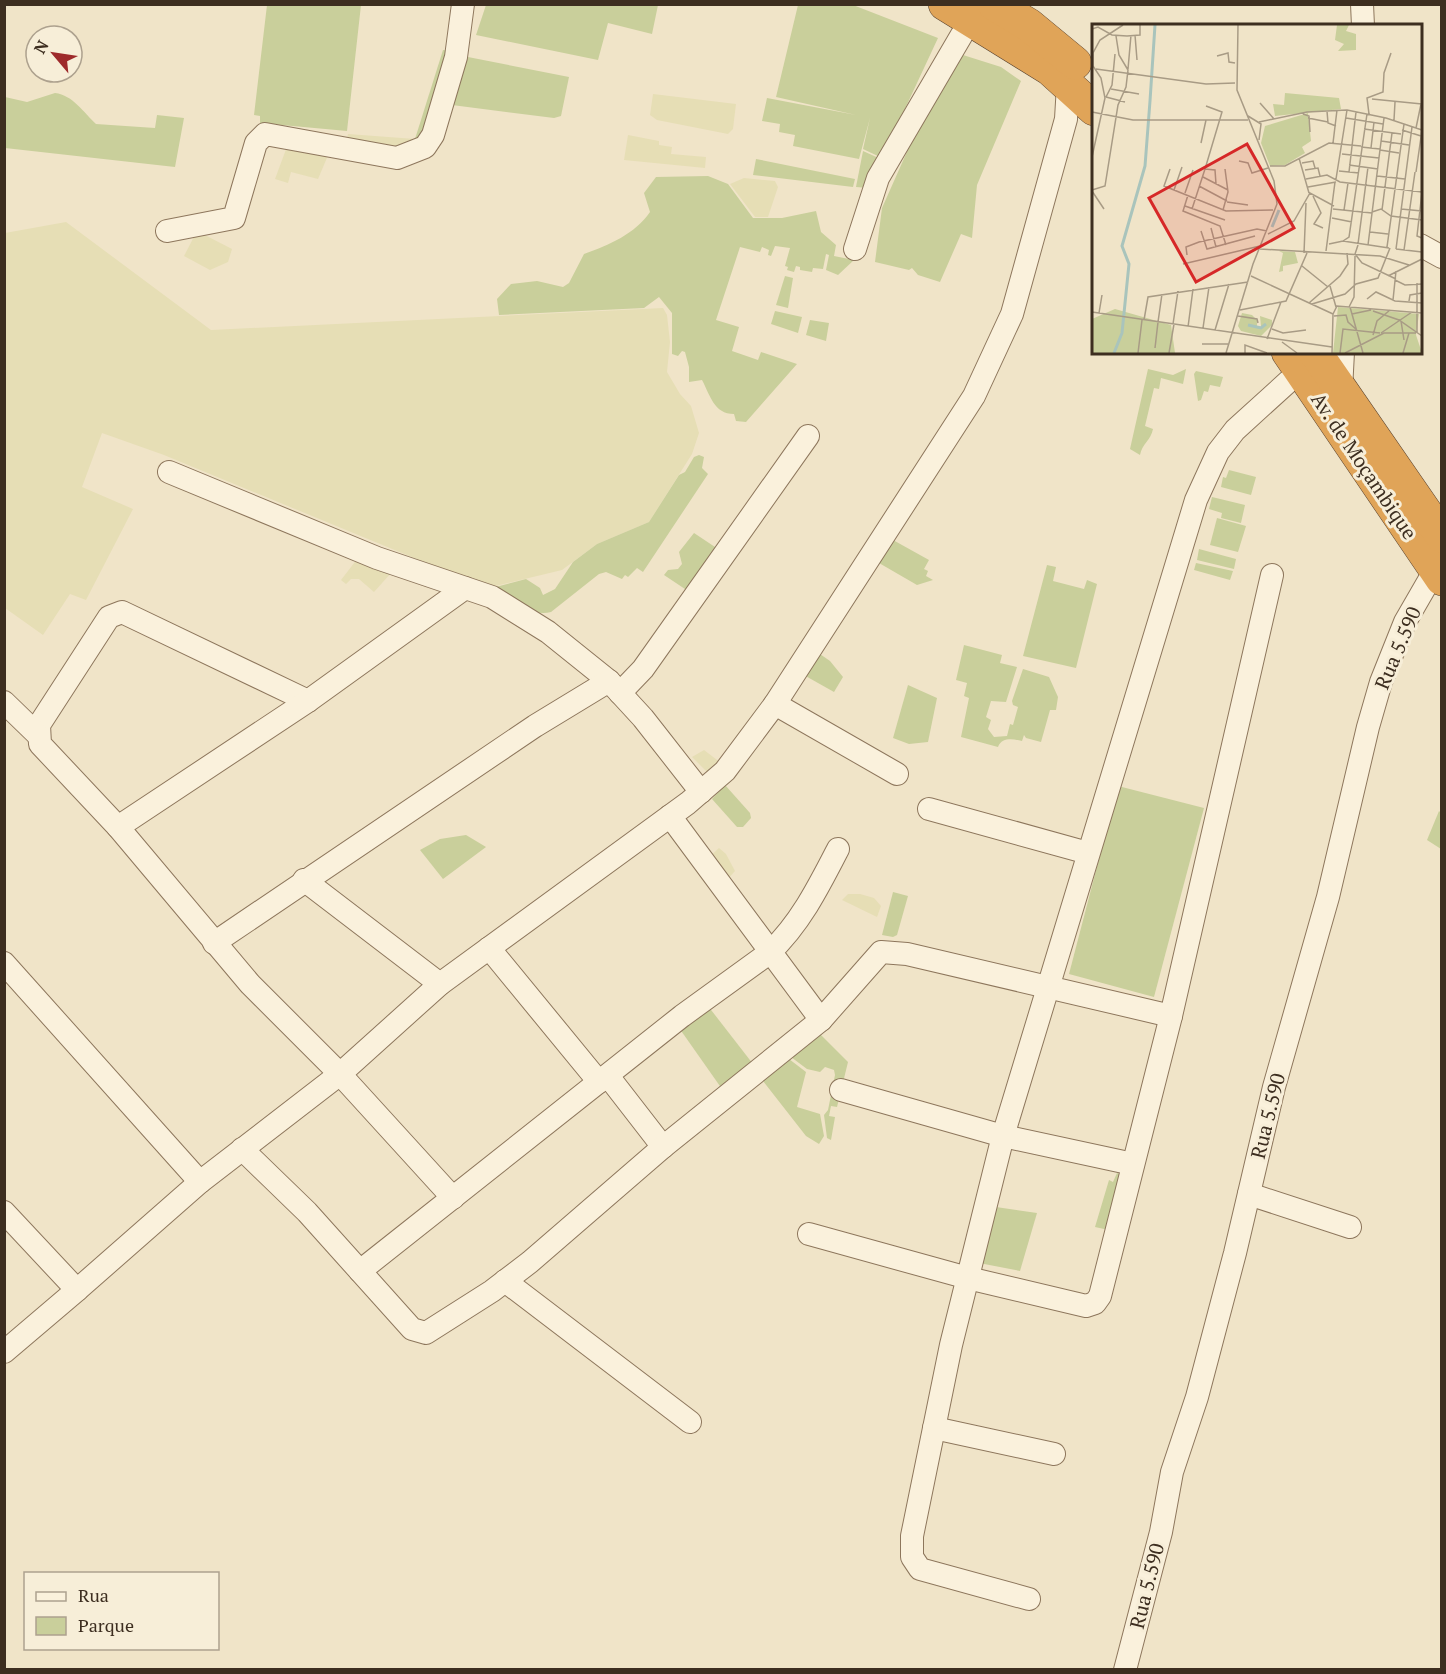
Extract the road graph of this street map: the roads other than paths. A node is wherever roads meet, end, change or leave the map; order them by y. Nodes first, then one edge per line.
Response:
1 (464, 4) edge
2 (1362, 4) edge
3 (970, 9) edge
4 (1363, 24) edge
5 (1081, 82) edge
6 (1092, 105) edge
7 (167, 231) dead end
8 (1422, 246) edge
9 (855, 249) dead end
10 (1442, 257) edge
11 (1343, 354) edge
12 (1301, 358) edge
13 (1341, 390) junction
14 (808, 436) dead end
15 (169, 472) dead end
16 (1442, 536) edge
17 (1272, 575) dead end
18 (1438, 575) edge
19 (465, 588) junction
20 (615, 687) junction
21 (308, 701) junction
22 (4, 702) edge
23 (775, 704) junction
24 (38, 734) junction
25 (897, 774) dead end
26 (700, 792) junction
27 (929, 809) dead end
28 (670, 816) junction
29 (118, 827) junction
30 (838, 849) dead end
31 (1088, 853) junction
32 (304, 879) junction
33 (214, 943) junction
34 (489, 948) junction
35 (770, 953) junction
36 (4, 963) edge
37 (440, 984) junction
38 (1050, 986) junction
39 (1171, 1016) junction
40 (821, 1020) junction
41 (340, 1074) junction
42 (603, 1079) junction
43 (842, 1090) dead end
44 (1004, 1136) junction
45 (663, 1147) junction
46 (242, 1149) junction
47 (1133, 1164) junction
48 (200, 1182) junction
49 (1249, 1194) junction
50 (453, 1198) junction
51 (4, 1212) edge
52 (1350, 1227) dead end
53 (809, 1234) dead end
54 (360, 1271) junction
55 (968, 1278) junction
56 (505, 1281) junction
57 (77, 1290) junction
58 (4, 1352) edge
59 (690, 1422) dead end
60 (934, 1428) junction
61 (1053, 1454) dead end
62 (1029, 1599) dead end
63 (1125, 1670) edge

1 - 7 street
2 - 4 street
3 - 5 highway
3 - 9 street
5 - 6 highway
5 - 23 street
8 - 10 street
11 - 13 street
12 - 13 highway, Av. de Moçambique
12 - 18 highway, Av. de Moçambique
12 - 31 street
13 - 16 highway, Av. de Moçambique
14 - 20 street
15 - 19 street
17 - 39 street
18 - 49 street, Rua 5.590
19 - 20 street
19 - 21 street
20 - 26 street
20 - 32 street
21 - 24 street
21 - 29 street
22 - 24 street
23 - 25 street
23 - 26 street
24 - 29 street
26 - 28 street
27 - 31 street
28 - 34 street
28 - 35 street
29 - 33 street
30 - 35 street
31 - 38 street
32 - 33 street
32 - 37 street
33 - 41 street
34 - 37 street
34 - 42 street
35 - 40 street
35 - 42 street
36 - 48 street
37 - 41 street
38 - 39 street
38 - 40 street
38 - 44 street
39 - 47 street
40 - 45 street
41 - 46 street
41 - 50 street
42 - 45 street
42 - 50 street
43 - 44 street
44 - 47 street
44 - 55 street
45 - 56 street
46 - 48 street
46 - 54 street
47 - 55 street
48 - 57 street
49 - 52 street
49 - 63 street, Rua 5.590
50 - 54 street
51 - 57 street
53 - 55 street
54 - 56 street
55 - 60 street
56 - 59 street
57 - 58 street
60 - 61 street
60 - 62 street

